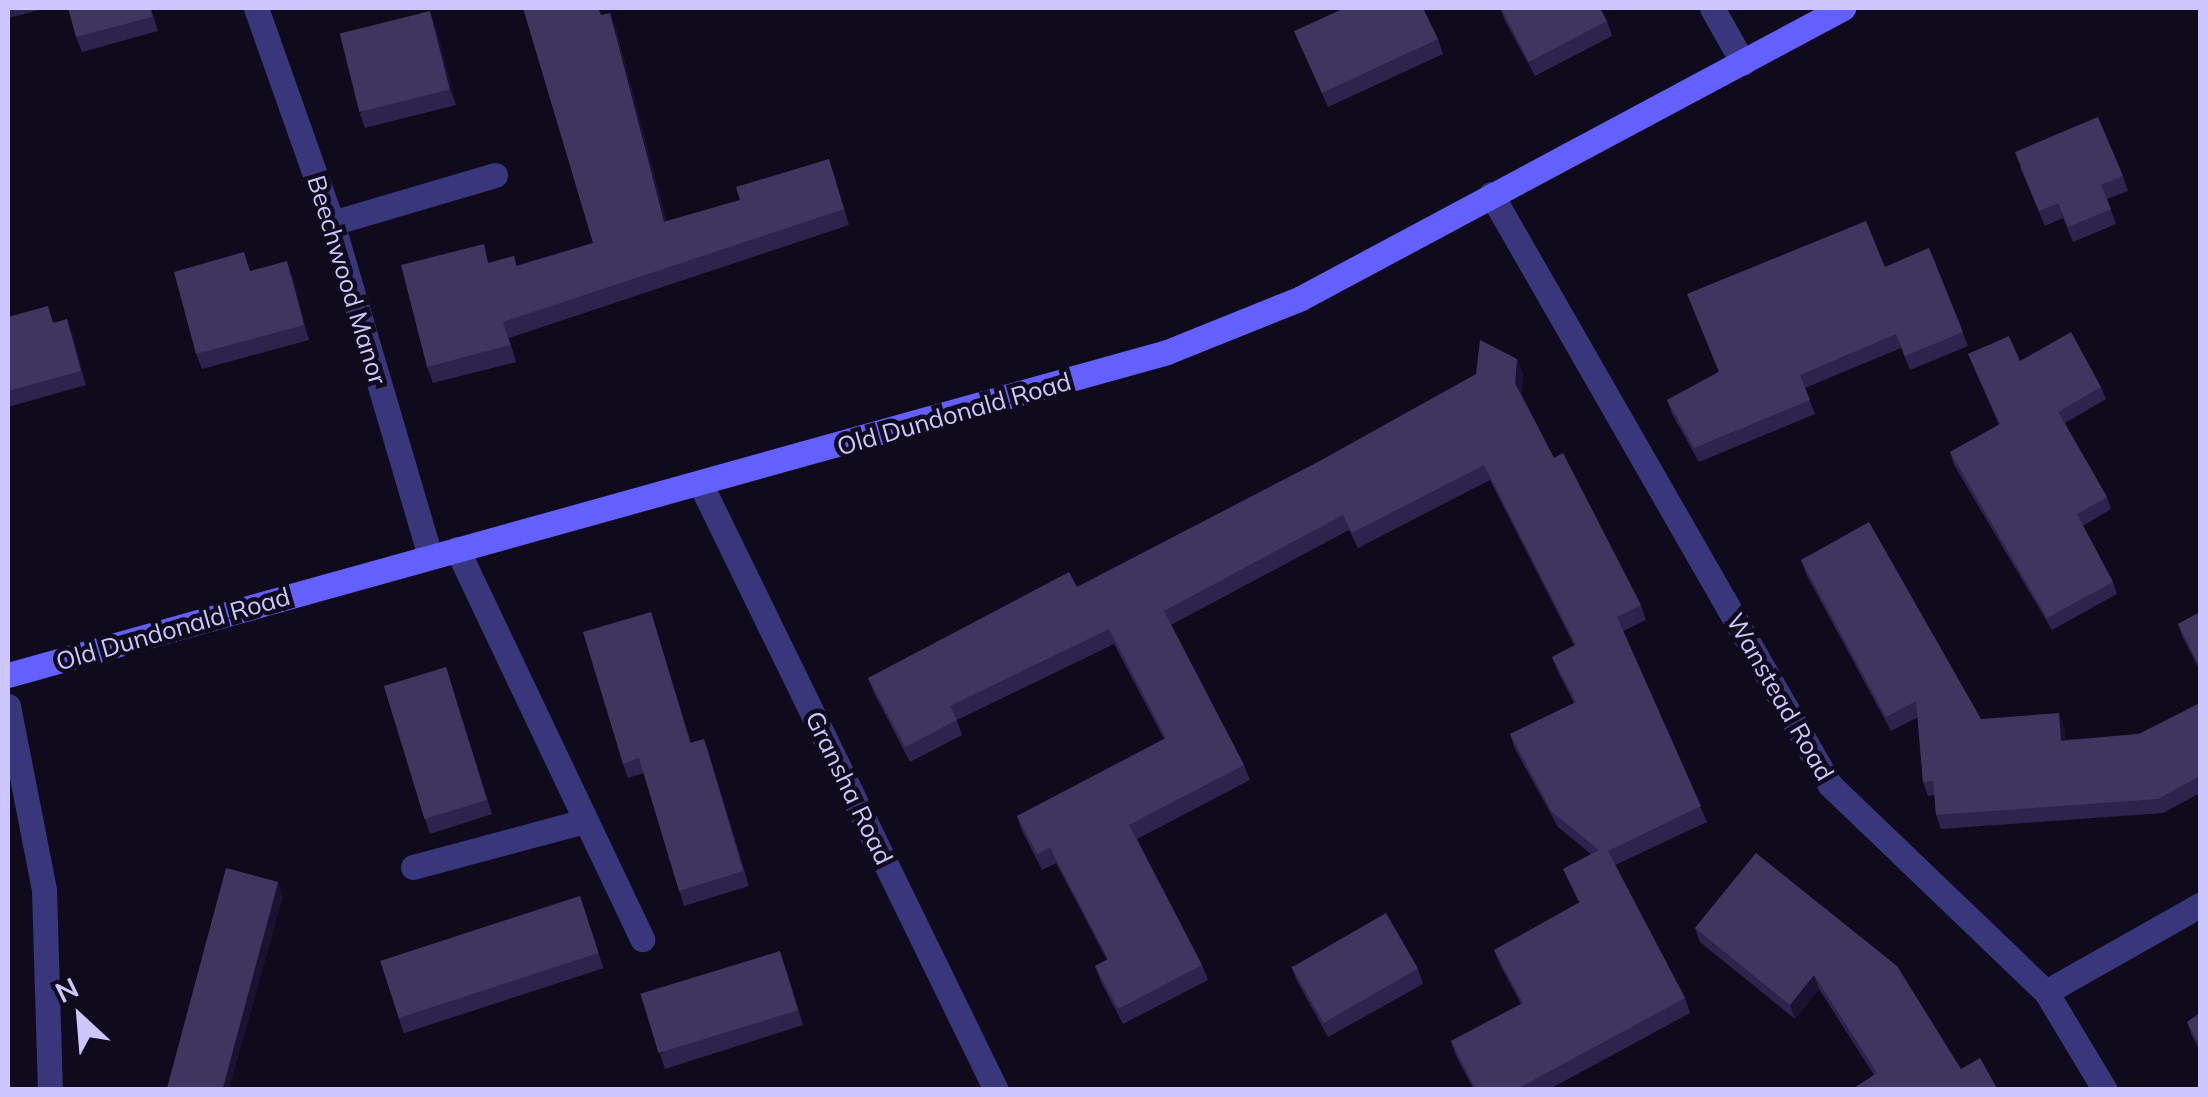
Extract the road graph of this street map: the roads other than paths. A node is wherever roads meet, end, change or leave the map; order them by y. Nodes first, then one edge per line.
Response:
1 (256, 8) edge
2 (1712, 8) edge
3 (1843, 8) edge
4 (1743, 63) junction
5 (495, 174) dead end
6 (1492, 194) junction
7 (332, 223) junction
8 (702, 487) junction
9 (457, 549) junction
10 (430, 556) junction
11 (8, 675) edge
12 (8, 706) edge
13 (585, 821) junction
14 (413, 867) dead end
15 (2200, 904) edge
16 (642, 939) dead end
17 (2046, 992) junction
18 (50, 1090) edge
19 (996, 1090) edge
20 (2106, 1090) edge

1 - 7 street, Beechwood Manor
2 - 4 street
3 - 4 street, Old Dundonald Road
4 - 6 street, Old Dundonald Road
5 - 7 street
6 - 8 street, Old Dundonald Road
6 - 17 street, Wanstead Road
7 - 10 street, Beechwood Manor
8 - 9 street, Old Dundonald Road
8 - 19 street, Gransha Road
9 - 10 street, Old Dundonald Road
9 - 13 street
10 - 11 street, Old Dundonald Road
12 - 18 street
13 - 14 street
13 - 16 street
15 - 17 street
17 - 20 street, Wanstead Road

